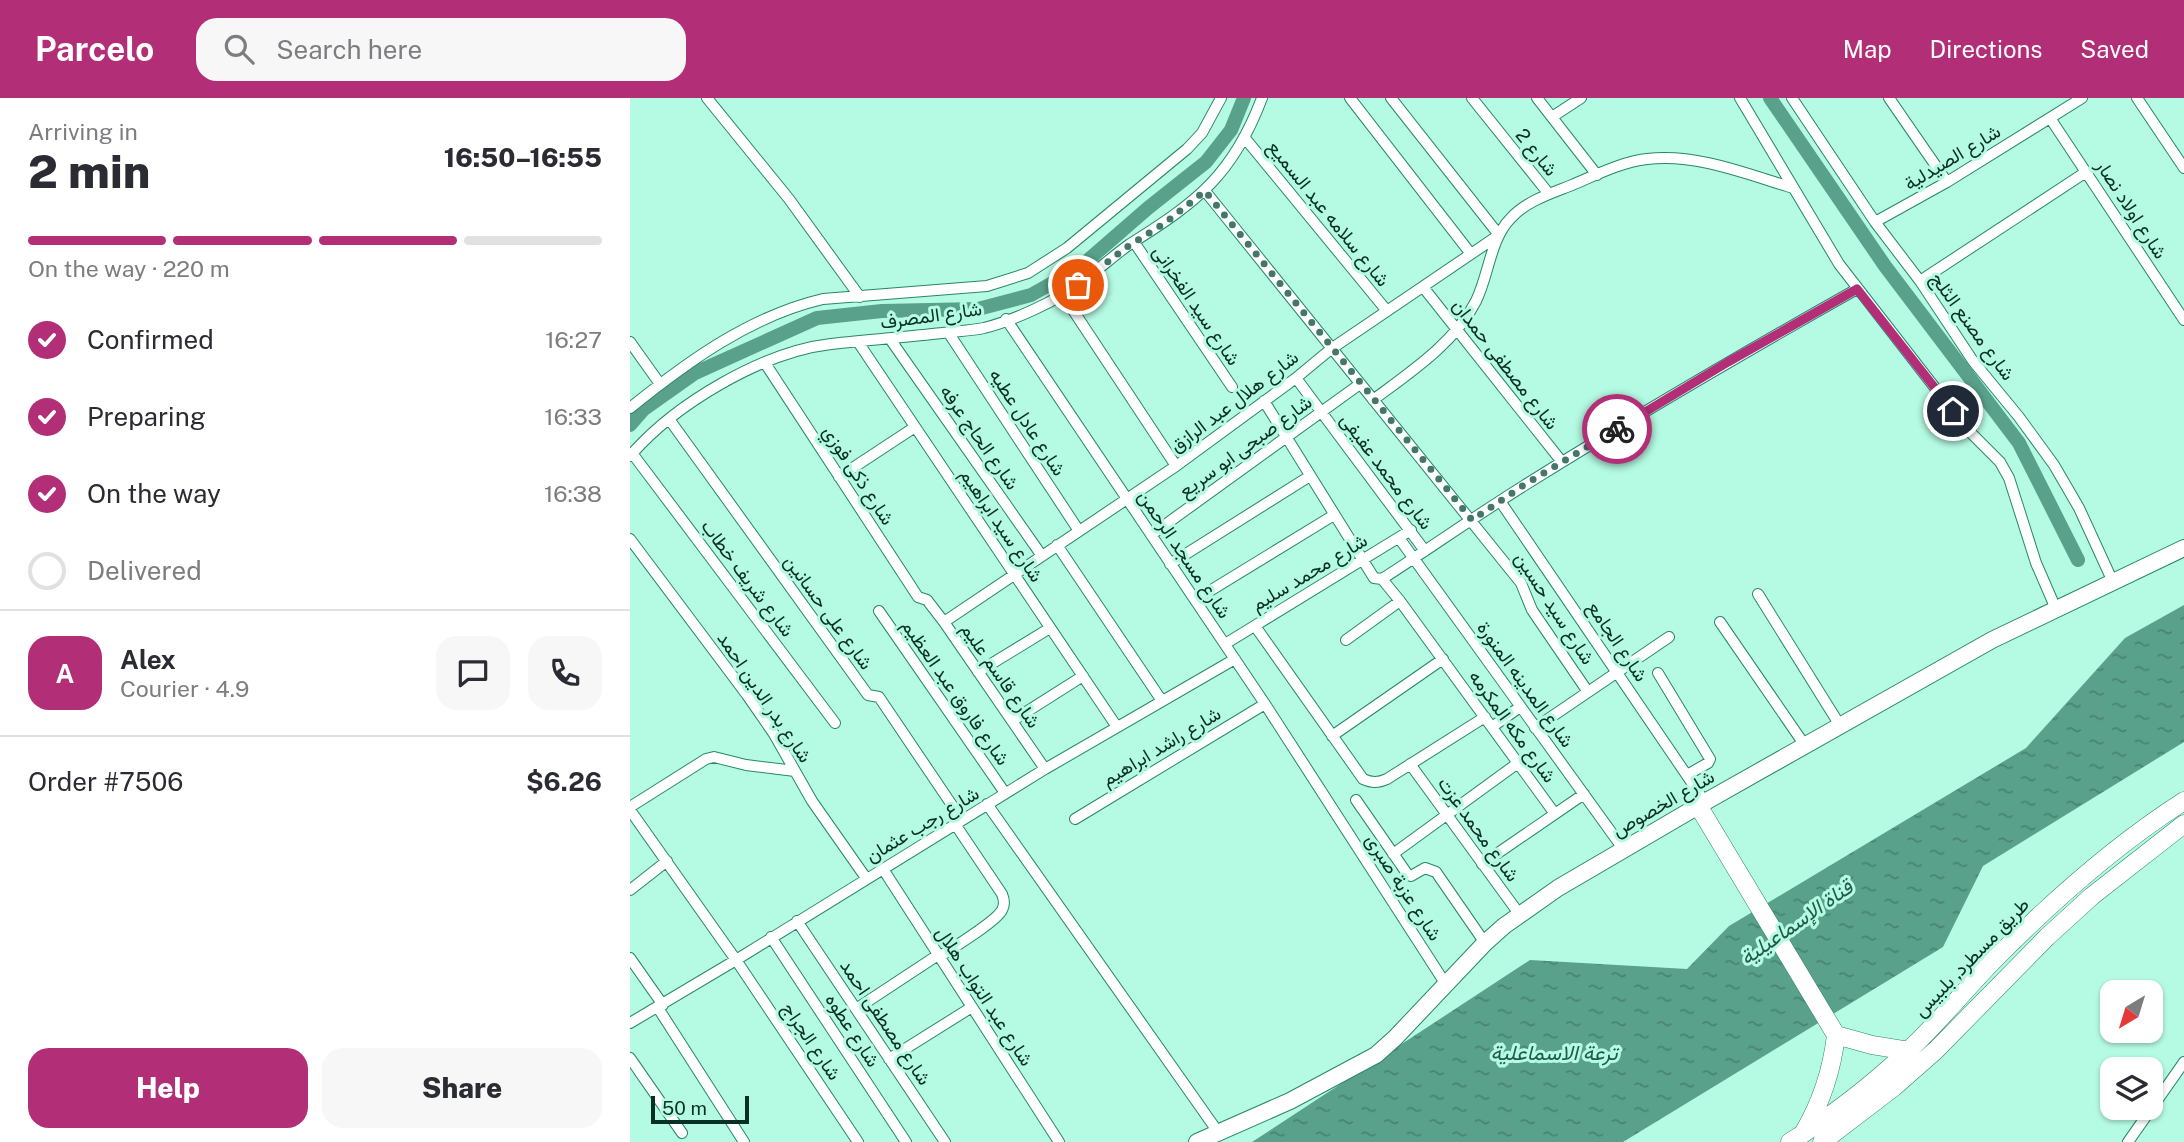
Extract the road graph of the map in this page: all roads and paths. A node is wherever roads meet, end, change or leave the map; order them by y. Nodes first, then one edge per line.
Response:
1 (707, 98) edge
2 (1221, 98) edge
3 (1262, 98) edge
4 (1350, 98) edge
5 (1391, 98) edge
6 (1472, 98) edge
7 (1537, 98) edge
8 (1581, 98) edge
9 (1740, 98) edge
10 (1792, 98) edge
11 (1889, 98) edge
12 (2082, 98) edge
13 (2137, 98) edge
14 (1552, 117) junction
15 (2050, 118) junction
16 (1244, 137) junction
17 (2184, 168) edge
18 (2086, 172) junction
19 (1597, 175) junction
20 (1947, 182) junction
21 (1793, 188) junction
22 (1205, 191) junction
23 (1549, 194) junction
24 (1875, 222) junction
25 (1499, 235) junction
26 (1134, 242) junction
27 (1471, 254) junction
28 (1920, 281) junction
29 (1423, 287) junction
30 (1857, 289) junction
31 (1063, 295) junction
32 (860, 297) junction
33 (1387, 311) junction
34 (1006, 319) junction
35 (2184, 320) edge
36 (1456, 329) junction
37 (948, 332) junction
38 (890, 339) junction
39 (630, 342) edge
40 (858, 342) junction
41 (1331, 349) junction
42 (765, 363) junction
43 (1296, 378) junction
44 (660, 384) junction
45 (1360, 384) junction
46 (1232, 387) dead end
47 (1373, 400) junction
48 (1264, 401) junction
49 (630, 408) edge
50 (1321, 413) junction
51 (669, 419) junction
52 (915, 427) junction
53 (1286, 437) junction
54 (631, 455) edge
55 (1562, 462) junction
56 (1176, 466) junction
57 (1310, 476) junction
58 (839, 477) junction
59 (1126, 499) junction
60 (1500, 500) junction
61 (1334, 515) junction
62 (1472, 520) junction
63 (1411, 530) junction
64 (1079, 531) junction
65 (1151, 535) junction
66 (1399, 538) junction
67 (630, 539) edge
68 (1057, 545) junction
69 (2184, 548) edge
70 (1425, 551) junction
71 (1042, 556) junction
72 (1413, 558) junction
73 (1362, 560) junction
74 (1170, 564) junction
75 (1014, 574) junction
76 (1379, 579) junction
77 (2113, 582) junction
78 (1758, 594) dead end
79 (1195, 600) junction
80 (928, 601) joint
81 (1401, 601) junction
82 (2056, 609) junction
83 (879, 611) dead end
84 (944, 622) junction
85 (1720, 622) dead end
86 (1255, 626) junction
87 (1050, 628) junction
88 (1669, 637) dead end
89 (1346, 640) dead end
90 (1225, 644) junction
91 (1235, 659) junction
92 (1443, 659) junction
93 (978, 672) junction
94 (1617, 672) junction
95 (1658, 673) dead end
96 (1083, 676) junction
97 (1588, 692) junction
98 (1162, 701) junction
99 (1265, 704) junction
100 (1520, 707) junction
101 (1485, 717) junction
102 (1012, 721) junction
103 (835, 723) dead end
104 (1117, 727) junction
105 (1492, 727) junction
106 (1535, 727) junction
107 (1841, 727) junction
108 (1332, 736) junction
109 (1806, 747) junction
110 (1518, 763) junction
111 (1410, 764) junction
112 (1045, 769) junction
113 (795, 771) junction
114 (1687, 775) junction
115 (1005, 793) junction
116 (1584, 794) junction
117 (1356, 800) dead end
118 (2184, 801) edge
119 (987, 804) junction
120 (1702, 805) junction
121 (1333, 809) joint
122 (631, 811) edge
123 (1446, 814) junction
124 (1555, 814) junction
125 (1075, 819) dead end
126 (959, 822) junction
127 (2184, 824) edge
128 (1624, 850) junction
129 (1393, 854) junction
130 (667, 861) junction
131 (1482, 864) junction
132 (883, 869) junction
133 (866, 878) junction
134 (630, 890) edge
135 (1520, 915) junction
136 (797, 921) junction
137 (771, 937) junction
138 (1485, 943) junction
139 (938, 956) junction
140 (630, 958) edge
141 (736, 960) junction
142 (1445, 983) junction
143 (660, 1006) junction
144 (972, 1007) junction
145 (856, 1009) junction
146 (630, 1023) edge
147 (1835, 1034) junction
148 (1909, 1051) junction
149 (630, 1058) edge
150 (889, 1059) junction
151 (2184, 1062) edge
152 (2138, 1129) junction
153 (1218, 1132) junction
154 (682, 1133) dead end
155 (1796, 1138) edge
156 (744, 1142) edge
157 (858, 1142) edge
158 (906, 1142) edge
159 (945, 1142) edge
160 (1059, 1142) edge
161 (1197, 1142) edge
162 (1822, 1142) edge
163 (2128, 1142) edge
164 (2145, 1142) edge

1 - 32 street
2 - 32 street
3 - 16 street, شارع المصرف
4 - 27 street
5 - 25 street
6 - 23 street, شارع 2
7 - 14 street
8 - 14 street
9 - 21 street
10 - 24 street, شارع مصنع الثلج
11 - 20 street
12 - 15 street, شارع الصيدلية
13 - 17 street
14 - 19 street
15 - 18 street, شارع اولاد نصار
15 - 20 street, شارع الصيدلية
16 - 22 street, شارع المصرف
16 - 33 street, شارع سلامه عبد السميع
18 - 28 street
18 - 35 street, شارع اولاد نصار
19 - 21 street
19 - 23 street
20 - 24 street, شارع الصيدلية
21 - 30 street
22 - 26 street, شارع المصرف
22 - 41 street
23 - 25 street
24 - 28 street, شارع مصنع الثلج
25 - 27 street, شارع هلال عبد الرازق
25 - 36 street
26 - 31 street, شارع المصرف
26 - 46 street, شارع سيد الفخرانى
27 - 29 street, شارع هلال عبد الرازق
28 - 77 street, شارع مصنع الثلج
29 - 33 street, شارع هلال عبد الرازق
29 - 36 street, شارع مصطفى حمدان
30 - 55 street
30 - 82 street
31 - 34 street, شارع المصرف
31 - 56 street
32 - 44 street
33 - 41 street, شارع هلال عبد الرازق
34 - 37 street, شارع المصرف
34 - 59 street, شارع مسجد الرحمن
36 - 47 street
36 - 55 street, شارع مصطفى حمدان
37 - 38 street, شارع المصرف
37 - 64 street, شارع عادل عطيه
38 - 40 street, شارع المصرف
38 - 71 street, شارع الحاج عرفه
39 - 44 street
40 - 42 street, شارع المصرف
40 - 52 street, شارع سيد ابراهيم
41 - 43 street, شارع هلال عبد الرازق
41 - 45 street, شارع سيد حسين
42 - 51 street, شارع المصرف
42 - 58 street, شارع ذكى فوزي
43 - 48 street, شارع هلال عبد الرازق
43 - 50 street, شارع محمد عفيفى
44 - 49 street
45 - 47 street, شارع سيد حسين
45 - 50 street, شارع صبحى ابو سريع
47 - 62 street, شارع سيد حسين
48 - 53 street, شارع مكه المكرمه
48 - 56 street, شارع هلال عبد الرازق
50 - 53 street, شارع صبحى ابو سريع
50 - 63 street, شارع محمد عفيفى
51 - 54 street, شارع المصرف
51 - 126 street, شارع على حسانين
52 - 58 street
52 - 75 street, شارع سيد ابراهيم
53 - 57 street, شارع مكه المكرمه
53 - 65 street, شارع صبحى ابو سريع
54 - 103 street, شارع شريف خطاب
55 - 60 street
56 - 59 street, شارع هلال عبد الرازق
57 - 61 street, شارع مكه المكرمه
57 - 74 street
58 - 80 street, شارع ذكى فوزي
59 - 64 street, شارع هلال عبد الرازق
59 - 65 street, شارع مسجد الرحمن
60 - 62 street
60 - 94 street, شارع الجامع
61 - 73 street, شارع مكه المكرمه
61 - 79 street
62 - 70 street
62 - 97 street, شارع سيد حسين
63 - 66 street, شارع محمد سليم
63 - 70 street, شارع محمد عفيفى
64 - 68 street, شارع هلال عبد الرازق
65 - 74 street, شارع مسجد الرحمن
66 - 72 street, شارع المدينه المنورة
66 - 73 street, شارع محمد سليم
67 - 113 street, شارع بدر الدين احمد
68 - 71 street, شارع هلال عبد الرازق
68 - 98 street
69 - 77 main road, شارع الخصوص
70 - 72 street
71 - 75 street, شارع هلال عبد الرازق
72 - 76 street
72 - 100 street, شارع المدينه المنورة
73 - 76 street, شارع مكه المكرمه
73 - 86 street, شارع محمد سليم
74 - 79 street, شارع مسجد الرحمن
75 - 84 street, شارع هلال عبد الرازق
75 - 87 street, شارع سيد ابراهيم
76 - 81 street, شارع مكه المكرمه
77 - 82 main road, شارع الخصوص
78 - 107 street
79 - 90 street, شارع مسجد الرحمن
80 - 84 street, شارع قاسم عليم
81 - 89 street
81 - 92 street, شارع مكه المكرمه
82 - 107 main road, شارع الخصوص
83 - 115 street, شارع فاروق عبد العظيم
84 - 93 street, شارع قاسم عليم
85 - 109 street
86 - 90 street, شارع محمد سليم
86 - 108 street
87 - 93 street
87 - 96 street, شارع سيد ابراهيم
88 - 94 street
90 - 91 street, شارع مسجد الرحمن
91 - 98 street, شارع رجب عثمان
91 - 99 street, شارع مسجد الرحمن
92 - 101 street, شارع مكه المكرمه
92 - 108 street
93 - 102 street, شارع قاسم عليم
94 - 97 street
94 - 114 street, شارع الجامع
95 - 114 street
96 - 102 street
96 - 104 street, شارع سيد ابراهيم
97 - 106 street
98 - 104 street, شارع رجب عثمان
99 - 121 street, شارع مسجد الرحمن
99 - 125 street, شارع راشد ابراهيم
100 - 105 street
100 - 106 street, شارع المدينه المنورة
101 - 105 street, شارع مكه المكرمه
101 - 111 street
102 - 112 street, شارع قاسم عليم
104 - 112 street, شارع رجب عثمان
105 - 110 street, شارع مكه المكرمه
106 - 116 street, شارع المدينه المنورة
107 - 109 main road, شارع الخصوص
108 - 111 street
109 - 120 main road, شارع الخصوص
110 - 123 street
110 - 124 street, شارع مكه المكرمه
111 - 123 street, شارع محمد عزت
112 - 115 street, شارع رجب عثمان
113 - 122 street
113 - 133 street, شارع بدر الدين احمد
114 - 120 street, شارع الجامع
115 - 119 street, شارع رجب عثمان
116 - 124 street
116 - 128 street, شارع المدينه المنورة
117 - 129 street
118 - 148 main road, طريق مسطرد, بلبيس
119 - 126 street, شارع رجب عثمان
119 - 153 street
120 - 128 main road, شارع الخصوص
120 - 147 main road
121 - 142 street, شارع عزبة صبرى
122 - 130 street, شارع الجراج
123 - 129 street
123 - 131 street, شارع محمد عزت
124 - 131 street
126 - 132 street, شارع رجب عثمان
126 - 139 street, شارع على حسانين
127 - 162 main road, طريق مسطرد, بلبيس
128 - 135 main road, شارع الخصوص
129 - 138 street
130 - 134 street
130 - 141 street, شارع الجراج
131 - 135 street, شارع محمد عزت
132 - 133 street, شارع رجب عثمان
132 - 139 street, شارع عبد التواب هلال
133 - 136 street, شارع رجب عثمان
135 - 138 main road, شارع الخصوص
136 - 137 street, شارع رجب عثمان
136 - 145 street, شارع مصطفى احمد
137 - 141 street, شارع رجب عثمان
137 - 158 street, شارع عطوه
138 - 142 main road, شارع الخصوص
139 - 144 street, شارع عبد التواب هلال
139 - 145 street
140 - 143 street
141 - 143 street, شارع رجب عثمان
141 - 157 street, شارع الجراج
142 - 153 main road, شارع الخصوص
143 - 146 street, شارع رجب عثمان
143 - 156 street
144 - 150 street
144 - 160 street, شارع عبد التواب هلال
145 - 150 street, شارع مصطفى احمد
147 - 148 main road
147 - 155 main road
148 - 155 main road, طريق مسطرد, بلبيس
149 - 154 street
150 - 159 street, شارع مصطفى احمد
151 - 152 street
152 - 163 street
152 - 164 street
153 - 161 main road, شارع الخصوص

